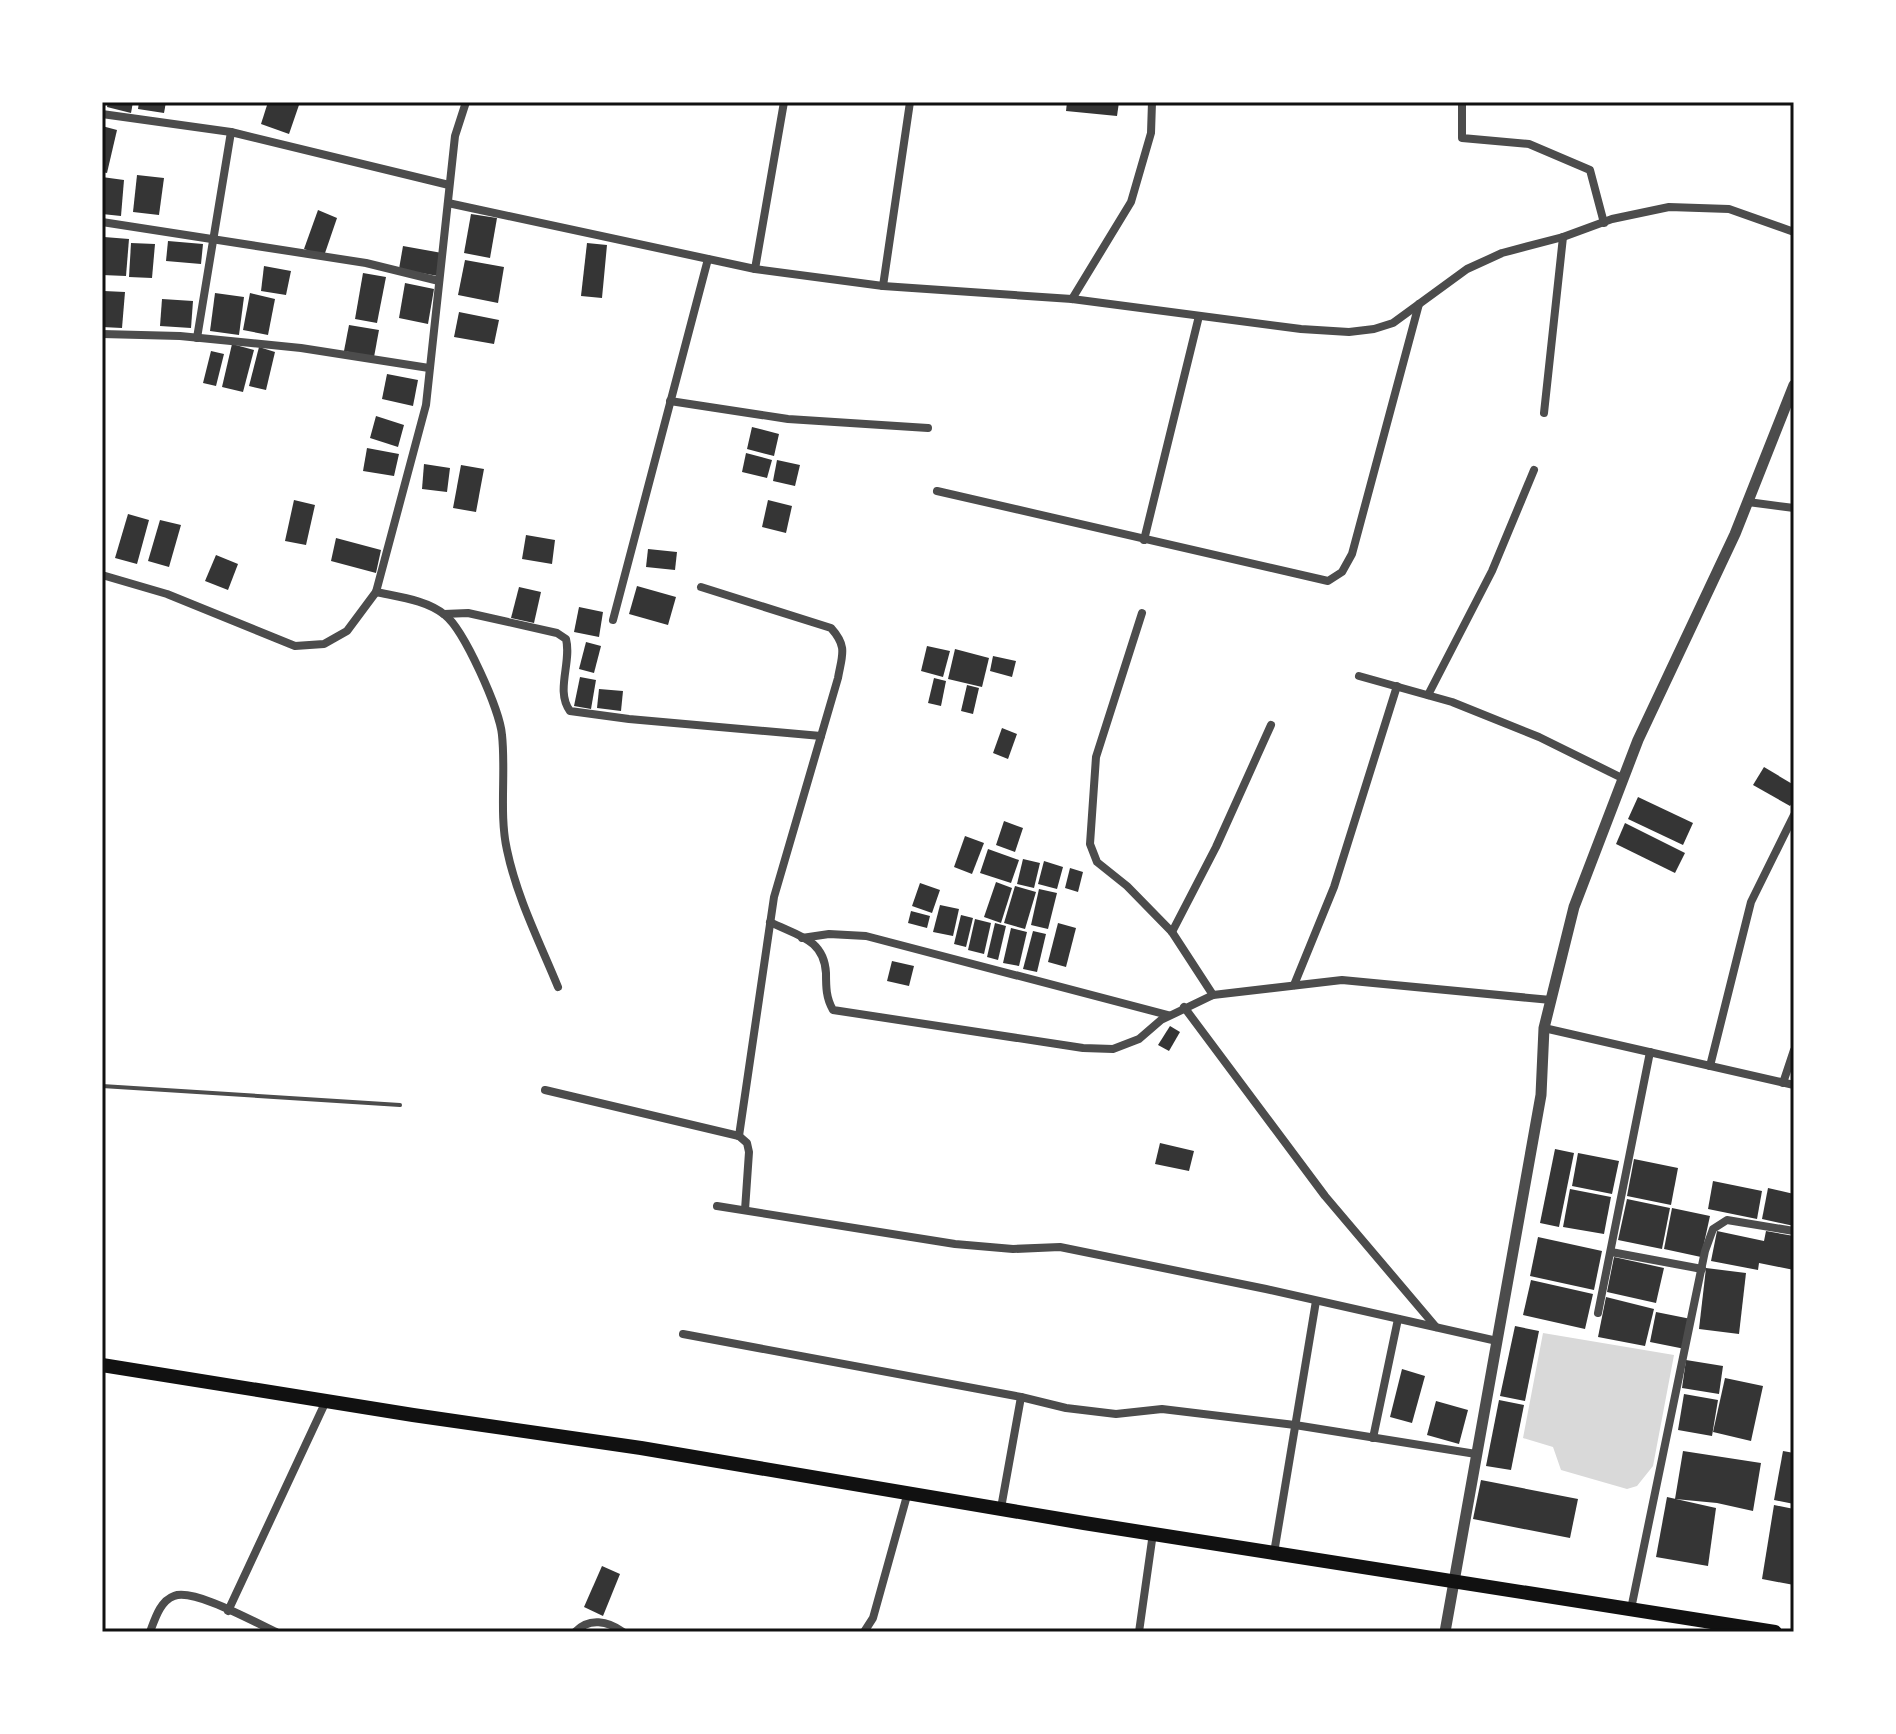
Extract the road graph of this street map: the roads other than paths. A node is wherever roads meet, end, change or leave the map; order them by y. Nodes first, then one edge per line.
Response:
1 (466, 102) edge
2 (784, 102) edge
3 (910, 102) edge
4 (1152, 102) edge
5 (1462, 102) edge
6 (102, 114) edge
7 (231, 132) junction
8 (449, 185) junction
9 (448, 203) junction
10 (102, 222) edge
11 (1604, 223) junction
12 (1794, 232) edge
13 (1563, 237) junction
14 (213, 238) junction
15 (708, 259) junction
16 (755, 269) junction
17 (439, 281) junction
18 (883, 286) junction
19 (1072, 299) junction
20 (1419, 303) junction
21 (1199, 316) junction
22 (102, 334) edge
23 (197, 338) junction
24 (429, 368) junction
25 (1794, 385) edge
26 (670, 401) junction
27 (1544, 413) dead end
28 (928, 428) dead end
29 (1534, 470) dead end
30 (937, 491) dead end
31 (1748, 502) junction
32 (1794, 508) edge
33 (1144, 540) junction
34 (102, 575) edge
35 (701, 587) dead end
36 (376, 592) junction
37 (1142, 613) dead end
38 (444, 614) junction
39 (613, 620) dead end
40 (1359, 676) dead end
41 (1397, 686) junction
42 (1428, 695) junction
43 (1271, 725) dead end
44 (821, 736) junction
45 (1624, 779) junction
46 (1794, 815) edge
47 (770, 922) junction
48 (1172, 932) junction
49 (802, 938) junction
50 (1294, 985) junction
51 (558, 987) dead end
52 (1213, 995) junction
53 (1551, 1000) junction
54 (1184, 1007) junction
55 (1169, 1015) junction
56 (1544, 1028) junction
57 (1794, 1050) edge
58 (1650, 1052) junction
59 (1710, 1066) junction
60 (1783, 1083) junction
61 (1794, 1085) edge
62 (102, 1086) edge
63 (545, 1090) dead end
64 (400, 1105) dead end
65 (739, 1136) junction
66 (717, 1206) dead end
67 (745, 1210) junction
68 (1794, 1231) edge
69 (1611, 1252) junction
70 (1702, 1269) junction
71 (1316, 1301) junction
72 (1598, 1313) dead end
73 (1398, 1319) junction
74 (1437, 1328) junction
75 (683, 1334) dead end
76 (1497, 1341) junction
77 (102, 1365) edge
78 (1021, 1397) junction
79 (326, 1401) junction
80 (1295, 1425) junction
81 (1373, 1438) junction
82 (1476, 1454) junction
83 (908, 1492) junction
84 (1001, 1508) junction
85 (1153, 1533) junction
86 (1274, 1553) junction
87 (1454, 1581) junction
88 (1631, 1609) junction
89 (228, 1611) junction
90 (150, 1632) edge
91 (276, 1632) edge
92 (575, 1632) edge
93 (623, 1632) edge
94 (864, 1632) edge
95 (1139, 1632) edge
96 (1445, 1632) edge
97 (1775, 1632) edge

1 - 8 street
2 - 16 street
3 - 18 street
4 - 19 street
5 - 11 street
6 - 7 street
7 - 8 street
7 - 14 street
8 - 9 street
9 - 15 street
9 - 17 street
10 - 14 street
11 - 12 street
11 - 13 street
13 - 20 street
13 - 27 street
14 - 17 street
14 - 23 street
15 - 16 street
15 - 26 street
16 - 18 street
17 - 24 street
18 - 19 street
19 - 21 street
20 - 21 street
20 - 33 street
21 - 33 street
22 - 23 street
23 - 24 street
24 - 36 street
25 - 31 street
26 - 28 street
26 - 39 street
29 - 42 street
30 - 33 street
31 - 32 street
31 - 45 street
34 - 36 street
35 - 44 street
36 - 38 street
37 - 48 street
38 - 44 street
38 - 51 street
40 - 41 street
41 - 42 street
41 - 50 street
42 - 45 street
43 - 48 street
44 - 47 street
45 - 53 street
46 - 59 street
47 - 49 street
47 - 65 street
48 - 52 street
49 - 55 street
49 - 55 street
50 - 52 street
50 - 53 street
52 - 54 street
53 - 56 street
54 - 55 street
54 - 74 street
56 - 58 street
56 - 76 street
57 - 60 street
58 - 59 street
58 - 69 street
59 - 60 street
60 - 61 street
62 - 64 lane
63 - 65 street
65 - 67 street
66 - 67 street
67 - 71 street
68 - 70 street
69 - 70 street
69 - 72 street
70 - 88 street
71 - 73 street
71 - 80 street
73 - 74 street
73 - 81 street
74 - 76 street
75 - 78 street
76 - 82 street
77 - 79 main road
78 - 80 street
78 - 84 street
79 - 83 main road
79 - 89 street
80 - 81 street
80 - 86 street
81 - 82 street
82 - 87 street
83 - 84 main road
83 - 94 street
84 - 85 main road
85 - 86 main road
85 - 95 street
86 - 87 main road
87 - 88 main road
87 - 96 street
88 - 97 main road
89 - 90 street
89 - 91 street
92 - 93 street

